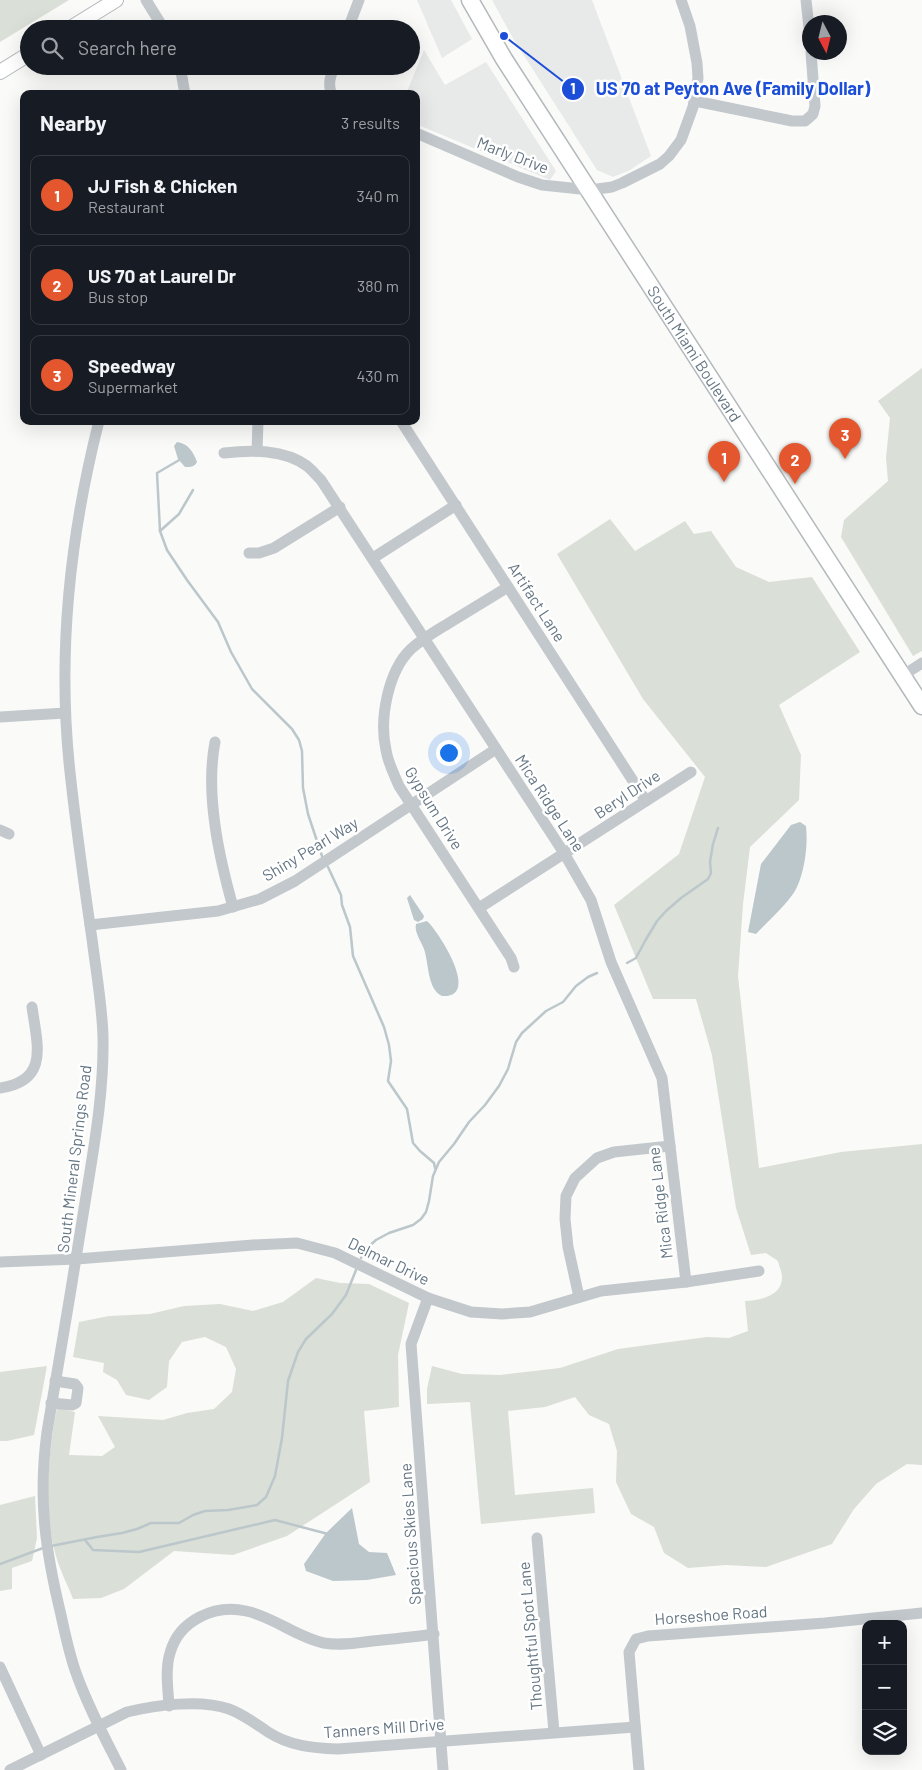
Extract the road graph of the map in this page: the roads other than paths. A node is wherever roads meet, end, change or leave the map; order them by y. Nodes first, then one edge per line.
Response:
1 (116, 0) edge
2 (146, 0) edge
3 (359, 0) edge
4 (470, 0) edge
5 (682, 0) edge
6 (806, 0) edge
7 (808, 15) edge
8 (84, 20) edge
9 (158, 20) edge
10 (351, 20) edge
11 (20, 60) edge
12 (812, 60) edge
13 (0, 72) edge
14 (182, 75) edge
15 (331, 75) edge
16 (185, 90) edge
17 (330, 90) edge
18 (695, 101) junction
19 (420, 135) edge
20 (590, 190) junction
21 (98, 425) edge
22 (258, 425) edge
23 (404, 425) edge
24 (257, 451) junction
25 (224, 453) dead end
26 (456, 505) junction
27 (340, 508) junction
28 (249, 553) dead end
29 (372, 558) junction
30 (508, 587) junction
31 (425, 638) junction
32 (922, 663) edge
33 (902, 676) junction
34 (922, 706) edge
35 (65, 713) junction
36 (0, 717) edge
37 (215, 742) dead end
38 (496, 749) junction
39 (691, 772) dead end
40 (646, 801) junction
41 (411, 806) junction
42 (564, 853) junction
43 (233, 907) junction
44 (479, 908) junction
45 (90, 925) junction
46 (514, 968) dead end
47 (32, 1007) dead end
48 (0, 1088) edge
49 (670, 1146) junction
50 (77, 1259) junction
51 (0, 1262) edge
52 (759, 1271) dead end
53 (686, 1282) junction
54 (428, 1298) junction
55 (579, 1298) junction
56 (55, 1381) junction
57 (52, 1403) junction
58 (537, 1538) dead end
59 (922, 1613) edge
60 (434, 1634) junction
61 (0, 1667) edge
62 (169, 1706) junction
63 (99, 1725) junction
64 (635, 1727) junction
65 (554, 1732) junction
66 (442, 1741) junction
67 (41, 1756) junction
68 (10, 1770) edge
69 (121, 1770) edge
70 (444, 1770) edge
71 (639, 1770) edge

1 - 8 main road
2 - 9 street
3 - 10 street
4 - 20 highway, South Miami Boulevard
5 - 18 street, Marly Drive
6 - 7 street
11 - 13 main road
12 - 18 street
14 - 16 street
15 - 17 street
18 - 20 street, Marly Drive
19 - 20 street, Marly Drive
20 - 33 highway, South Miami Boulevard
21 - 35 street, South Mineral Springs Road
22 - 24 street
23 - 26 street, Artifact Lane
24 - 25 street, Mica Ridge Lane
24 - 27 street, Mica Ridge Lane
26 - 29 street
26 - 30 street, Artifact Lane
27 - 28 street
27 - 29 street, Mica Ridge Lane
29 - 31 street, Mica Ridge Lane
30 - 31 street, Gypsum Drive
30 - 40 street, Artifact Lane
31 - 38 street, Mica Ridge Lane
31 - 41 street, Gypsum Drive
32 - 33 street
33 - 34 highway, South Miami Boulevard
35 - 36 street
35 - 45 street, South Mineral Springs Road
37 - 43 street
38 - 41 street, Shiny Pearl Way
38 - 42 street, Mica Ridge Lane
39 - 40 street, Beryl Drive
40 - 42 street, Beryl Drive
41 - 43 street, Shiny Pearl Way
41 - 44 street, Gypsum Drive
42 - 44 street, Beryl Drive
42 - 49 street, Mica Ridge Lane
43 - 45 street, Shiny Pearl Way
44 - 46 street, Gypsum Drive
45 - 50 street, South Mineral Springs Road
47 - 48 street
49 - 53 street, Mica Ridge Lane
49 - 55 street
50 - 51 street, Delmar Drive
50 - 54 street, Delmar Drive
50 - 56 street, South Mineral Springs Road
52 - 53 street, Delmar Drive
53 - 55 street, Delmar Drive
54 - 55 street, Delmar Drive
54 - 60 street, Spacious Skies Lane
56 - 57 street, South Mineral Springs Road
56 - 57 street
57 - 63 street, South Mineral Springs Road
58 - 65 street, Thoughtful Spot Lane
59 - 64 street, Horseshoe Road
60 - 62 street
60 - 66 street, Spacious Skies Lane
61 - 67 street
62 - 63 street, Tanners Mill Drive
62 - 66 street, Tanners Mill Drive
63 - 67 street, Tanners Mill Drive
63 - 69 street, South Mineral Springs Road
64 - 65 street, Tanners Mill Drive
64 - 71 street, Horseshoe Road
65 - 66 street, Tanners Mill Drive
66 - 70 street, Spacious Skies Lane
67 - 68 street, Tanners Mill Drive

